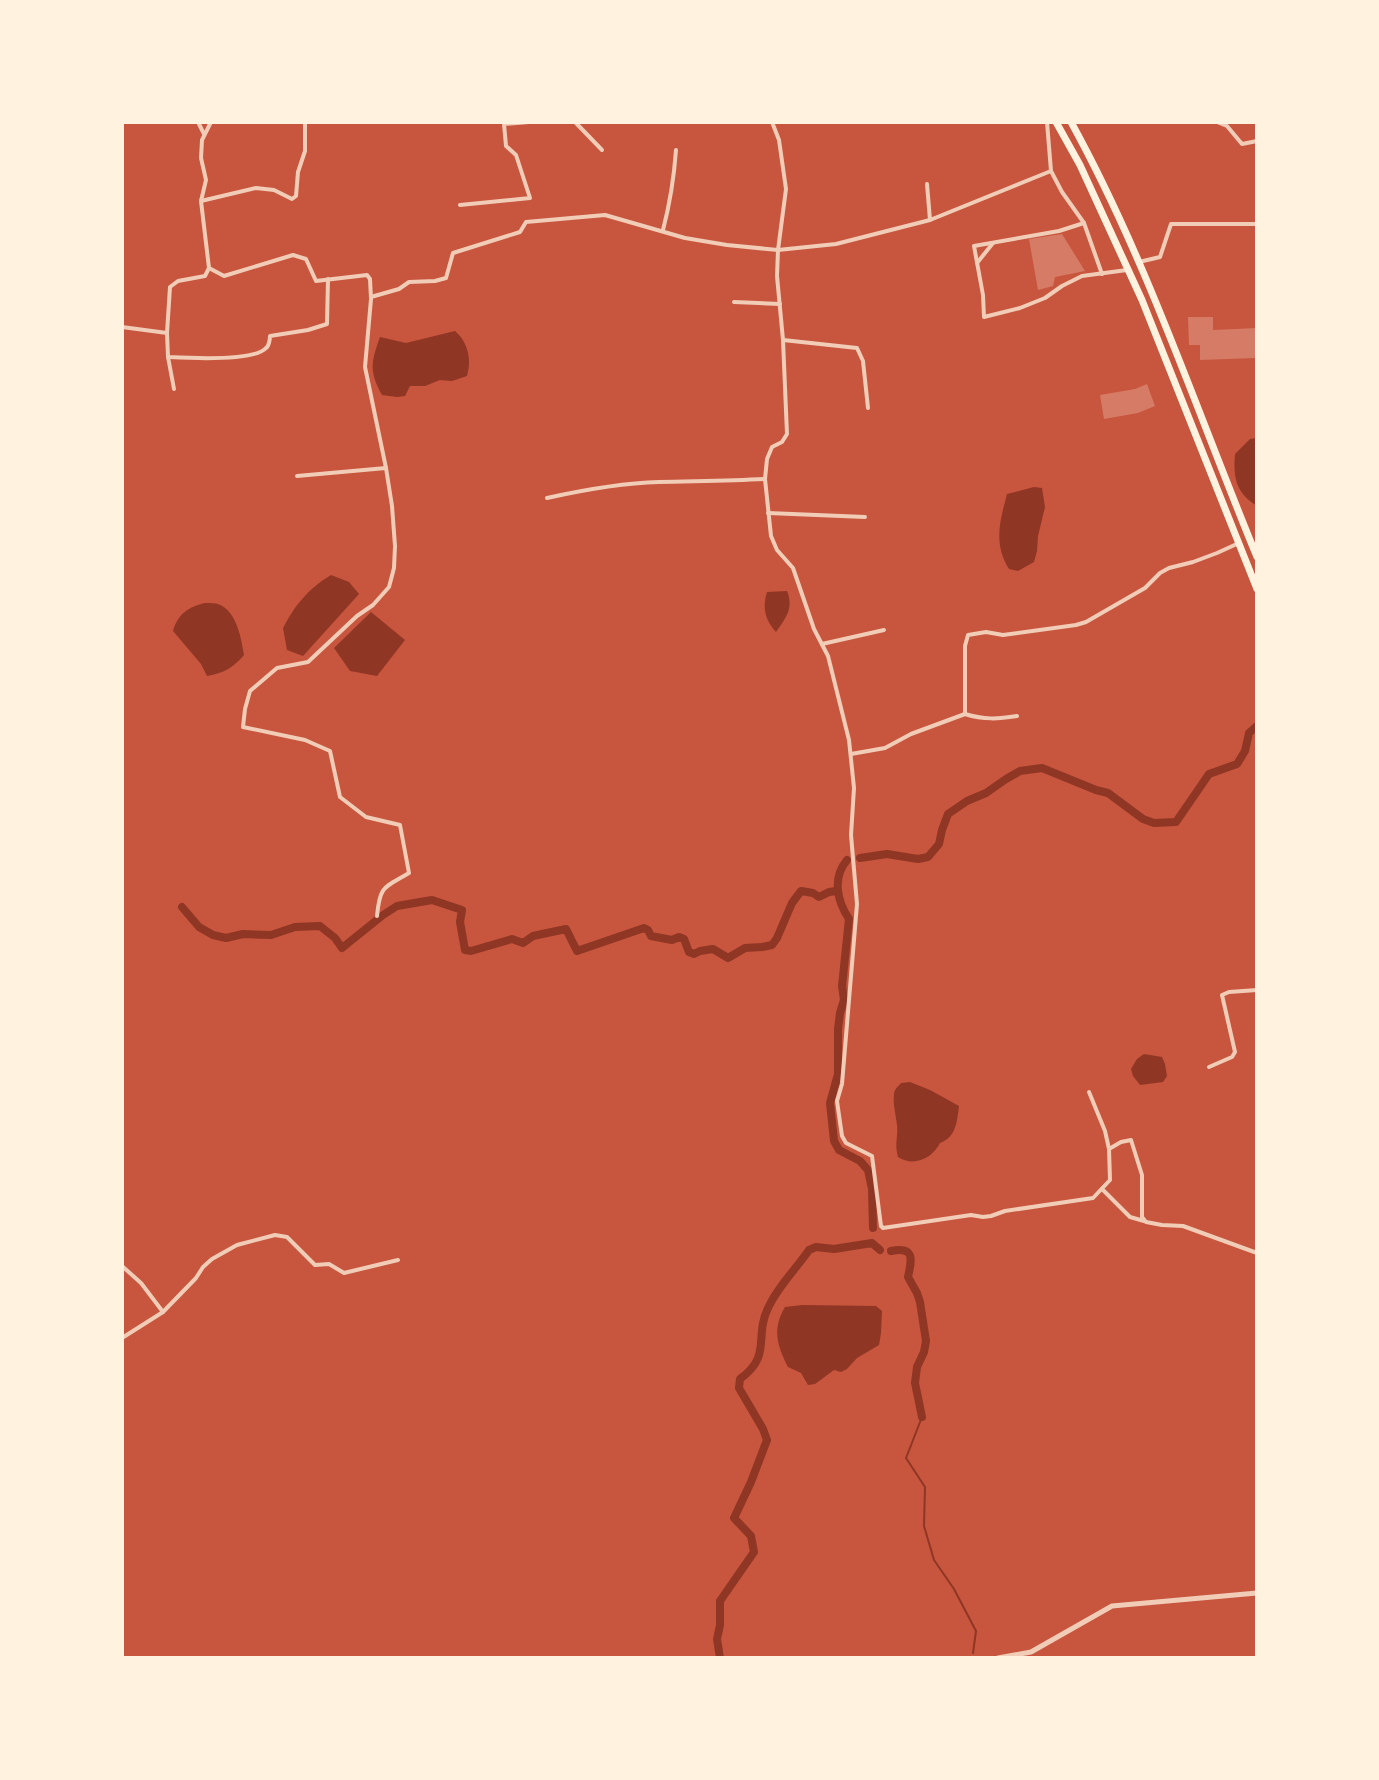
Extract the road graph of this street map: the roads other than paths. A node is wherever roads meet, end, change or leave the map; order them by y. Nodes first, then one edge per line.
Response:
1 (198, 122) edge
2 (211, 122) edge
3 (305, 122) edge
4 (529, 122) edge
5 (575, 122) edge
6 (772, 122) edge
7 (1047, 122) edge
8 (1056, 122) edge
9 (1071, 122) edge
10 (1217, 122) edge
11 (205, 135) junction
12 (1257, 141) edge
13 (602, 150) dead end
14 (676, 150) dead end
15 (1051, 171) junction
16 (927, 184) dead end
17 (201, 201) junction
18 (460, 205) dead end
19 (930, 220) junction
20 (1084, 223) junction
21 (1257, 224) edge
22 (662, 231) junction
23 (993, 243) junction
24 (778, 250) junction
25 (1139, 262) junction
26 (977, 263) junction
27 (209, 268) junction
28 (1127, 270) junction
29 (1102, 274) junction
30 (328, 279) junction
31 (371, 297) junction
32 (734, 302) dead end
33 (780, 304) junction
34 (122, 327) edge
35 (167, 333) junction
36 (783, 340) junction
37 (168, 357) junction
38 (174, 389) dead end
39 (868, 408) dead end
40 (386, 468) junction
41 (297, 476) dead end
42 (765, 479) junction
43 (547, 498) dead end
44 (768, 513) junction
45 (865, 517) dead end
46 (1239, 543) junction
47 (1257, 557) edge
48 (1257, 589) edge
49 (884, 630) dead end
50 (822, 644) junction
51 (965, 714) junction
52 (1017, 716) dead end
53 (851, 754) junction
54 (377, 916) dead end
55 (1257, 990) edge
56 (1209, 1067) dead end
57 (1089, 1092) dead end
58 (1109, 1149) junction
59 (1102, 1189) junction
60 (1146, 1222) junction
61 (1257, 1253) edge
62 (398, 1260) dead end
63 (122, 1266) edge
64 (163, 1312) junction
65 (122, 1338) edge
66 (1257, 1593) edge
67 (998, 1658) edge

1 - 11 street
2 - 11 street
3 - 17 street
4 - 18 street
5 - 13 street
6 - 24 street
7 - 15 street
8 - 28 highway
9 - 25 highway
10 - 12 street
11 - 17 street
14 - 22 street
15 - 19 street
15 - 20 street
16 - 19 street
17 - 27 street
19 - 24 street
20 - 23 street
20 - 29 street
21 - 25 street
22 - 24 street
22 - 31 street
23 - 26 street
23 - 26 street
24 - 33 street
25 - 47 highway
26 - 29 street
27 - 30 street
27 - 35 street
28 - 29 street
28 - 46 highway
30 - 31 street
30 - 37 street
31 - 40 street
32 - 33 street
33 - 36 street
34 - 35 street
35 - 37 street
36 - 39 street
36 - 42 street
37 - 38 street
40 - 41 street
40 - 54 street
42 - 43 street
42 - 44 street
44 - 45 street
44 - 50 street
46 - 48 highway
46 - 51 street
49 - 50 street
50 - 53 street
51 - 52 street
51 - 53 street
53 - 59 street
55 - 56 street
57 - 58 street
58 - 59 street
58 - 60 street
59 - 60 street
60 - 61 street
62 - 64 street
63 - 64 street
64 - 65 street
66 - 67 street

